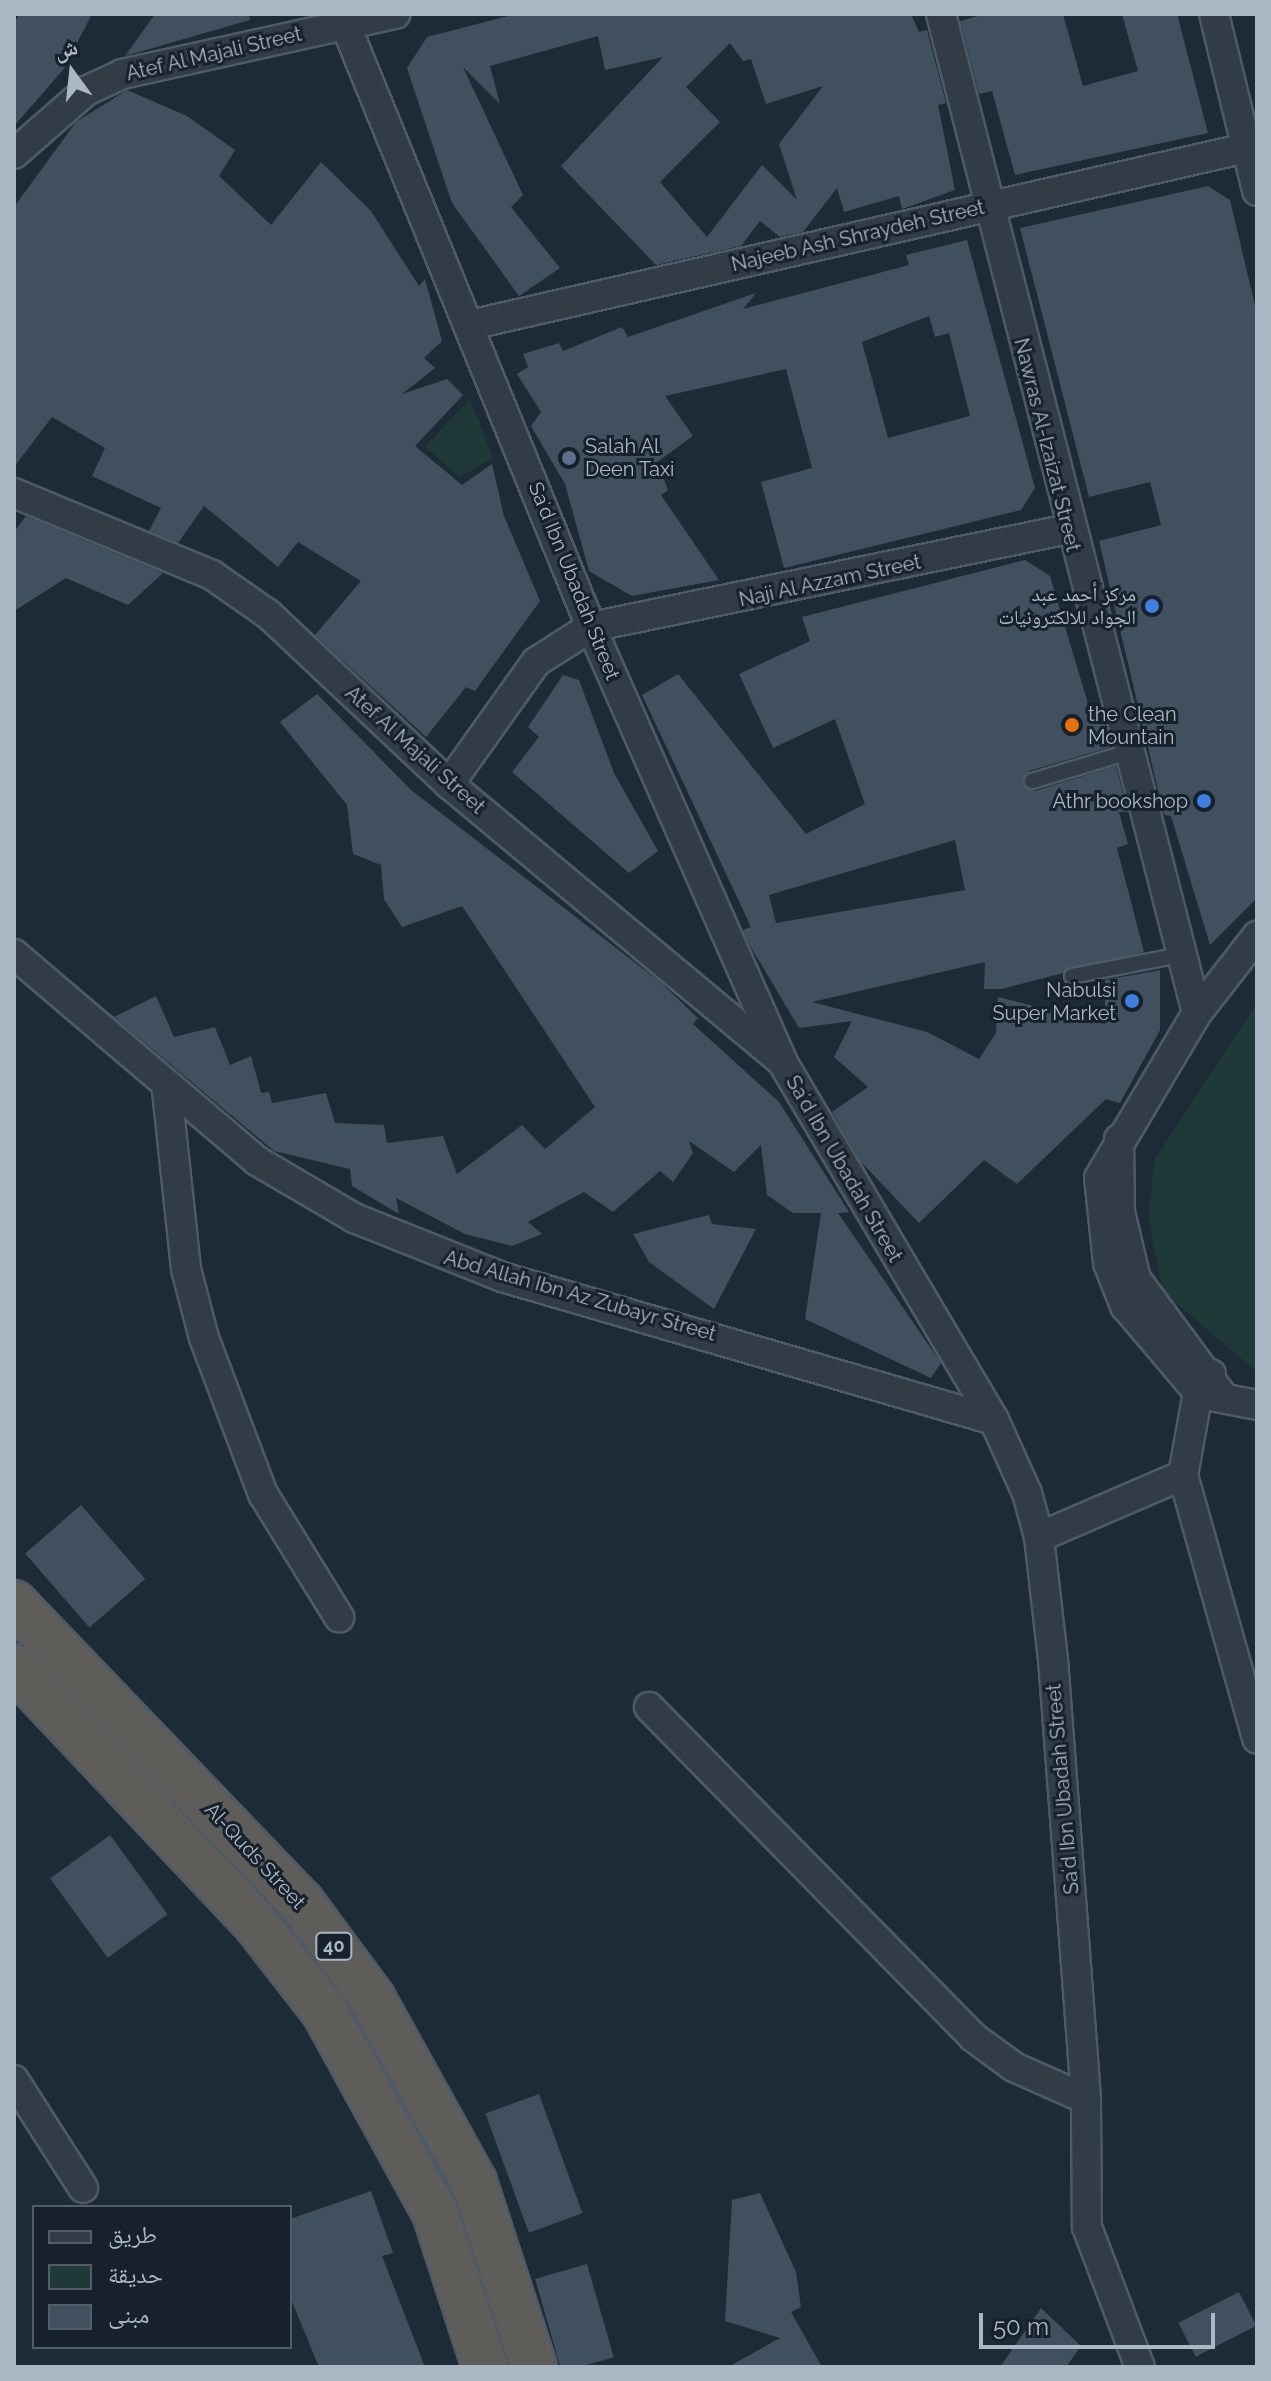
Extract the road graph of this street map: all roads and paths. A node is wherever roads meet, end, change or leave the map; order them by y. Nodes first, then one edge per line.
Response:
1 (396, 14) edge
2 (941, 14) edge
3 (1214, 14) edge
4 (343, 20) edge
5 (1246, 148) junction
6 (14, 154) edge
7 (1257, 191) edge
8 (989, 207) junction
9 (470, 325) junction
10 (14, 493) edge
11 (1068, 529) junction
12 (591, 627) junction
13 (1126, 753) junction
14 (1032, 781) dead end
15 (449, 784) junction
16 (1257, 936) edge
17 (14, 954) edge
18 (1180, 955) junction
19 (1072, 976) dead end
20 (1197, 1013) junction
21 (783, 1063) junction
22 (167, 1091) junction
23 (1211, 1388) junction
24 (1257, 1405) edge
25 (994, 1420) junction
26 (1183, 1475) junction
27 (1039, 1537) junction
28 (14, 1603) edge
29 (339, 1617) dead end
30 (14, 1667) edge
31 (649, 1707) dead end
32 (1257, 1739) edge
33 (14, 2080) edge
34 (1086, 2099) junction
35 (83, 2188) dead end
36 (485, 2367) edge
37 (534, 2367) edge
38 (1140, 2367) edge

1 - 4 street, Atef Al Majali Street
2 - 8 street, Nawras Al-Izaizat Street
3 - 5 street
4 - 6 street, Atef Al Majali Street
4 - 9 street, Saʻd Ibn Ubadah Street
5 - 7 street
5 - 8 street, Najeeb Ash Shraydeh Street
8 - 9 street, Najeeb Ash Shraydeh Street
8 - 11 street, Nawras Al-Izaizat Street
9 - 12 street, Saʻd Ibn Ubadah Street
10 - 15 street, Atef Al Majali Street
11 - 12 street, Naji Al Azzam Street
11 - 13 street, Nawras Al-Izaizat Street
12 - 15 street
12 - 21 street, Saʻd Ibn Ubadah Street
13 - 14 lane
13 - 18 street, Nawras Al-Izaizat Street
15 - 21 street, Atef Al Majali Street
16 - 20 street
17 - 22 street, Abd Allah Ibn Az Zubayr Street
18 - 19 lane
18 - 20 street, Nawras Al-Izaizat Street
20 - 23 street
21 - 25 street, Saʻd Ibn Ubadah Street
22 - 25 street, Abd Allah Ibn Az Zubayr Street
22 - 29 street
23 - 24 street
23 - 26 street
25 - 27 street, Saʻd Ibn Ubadah Street
26 - 27 street
26 - 32 street
27 - 34 street, Saʻd Ibn Ubadah Street
28 - 37 highway, Al-Quds Street / 40
30 - 36 highway, 40
31 - 34 street
33 - 35 street
34 - 38 street, Saʻd Ibn Ubadah Street

